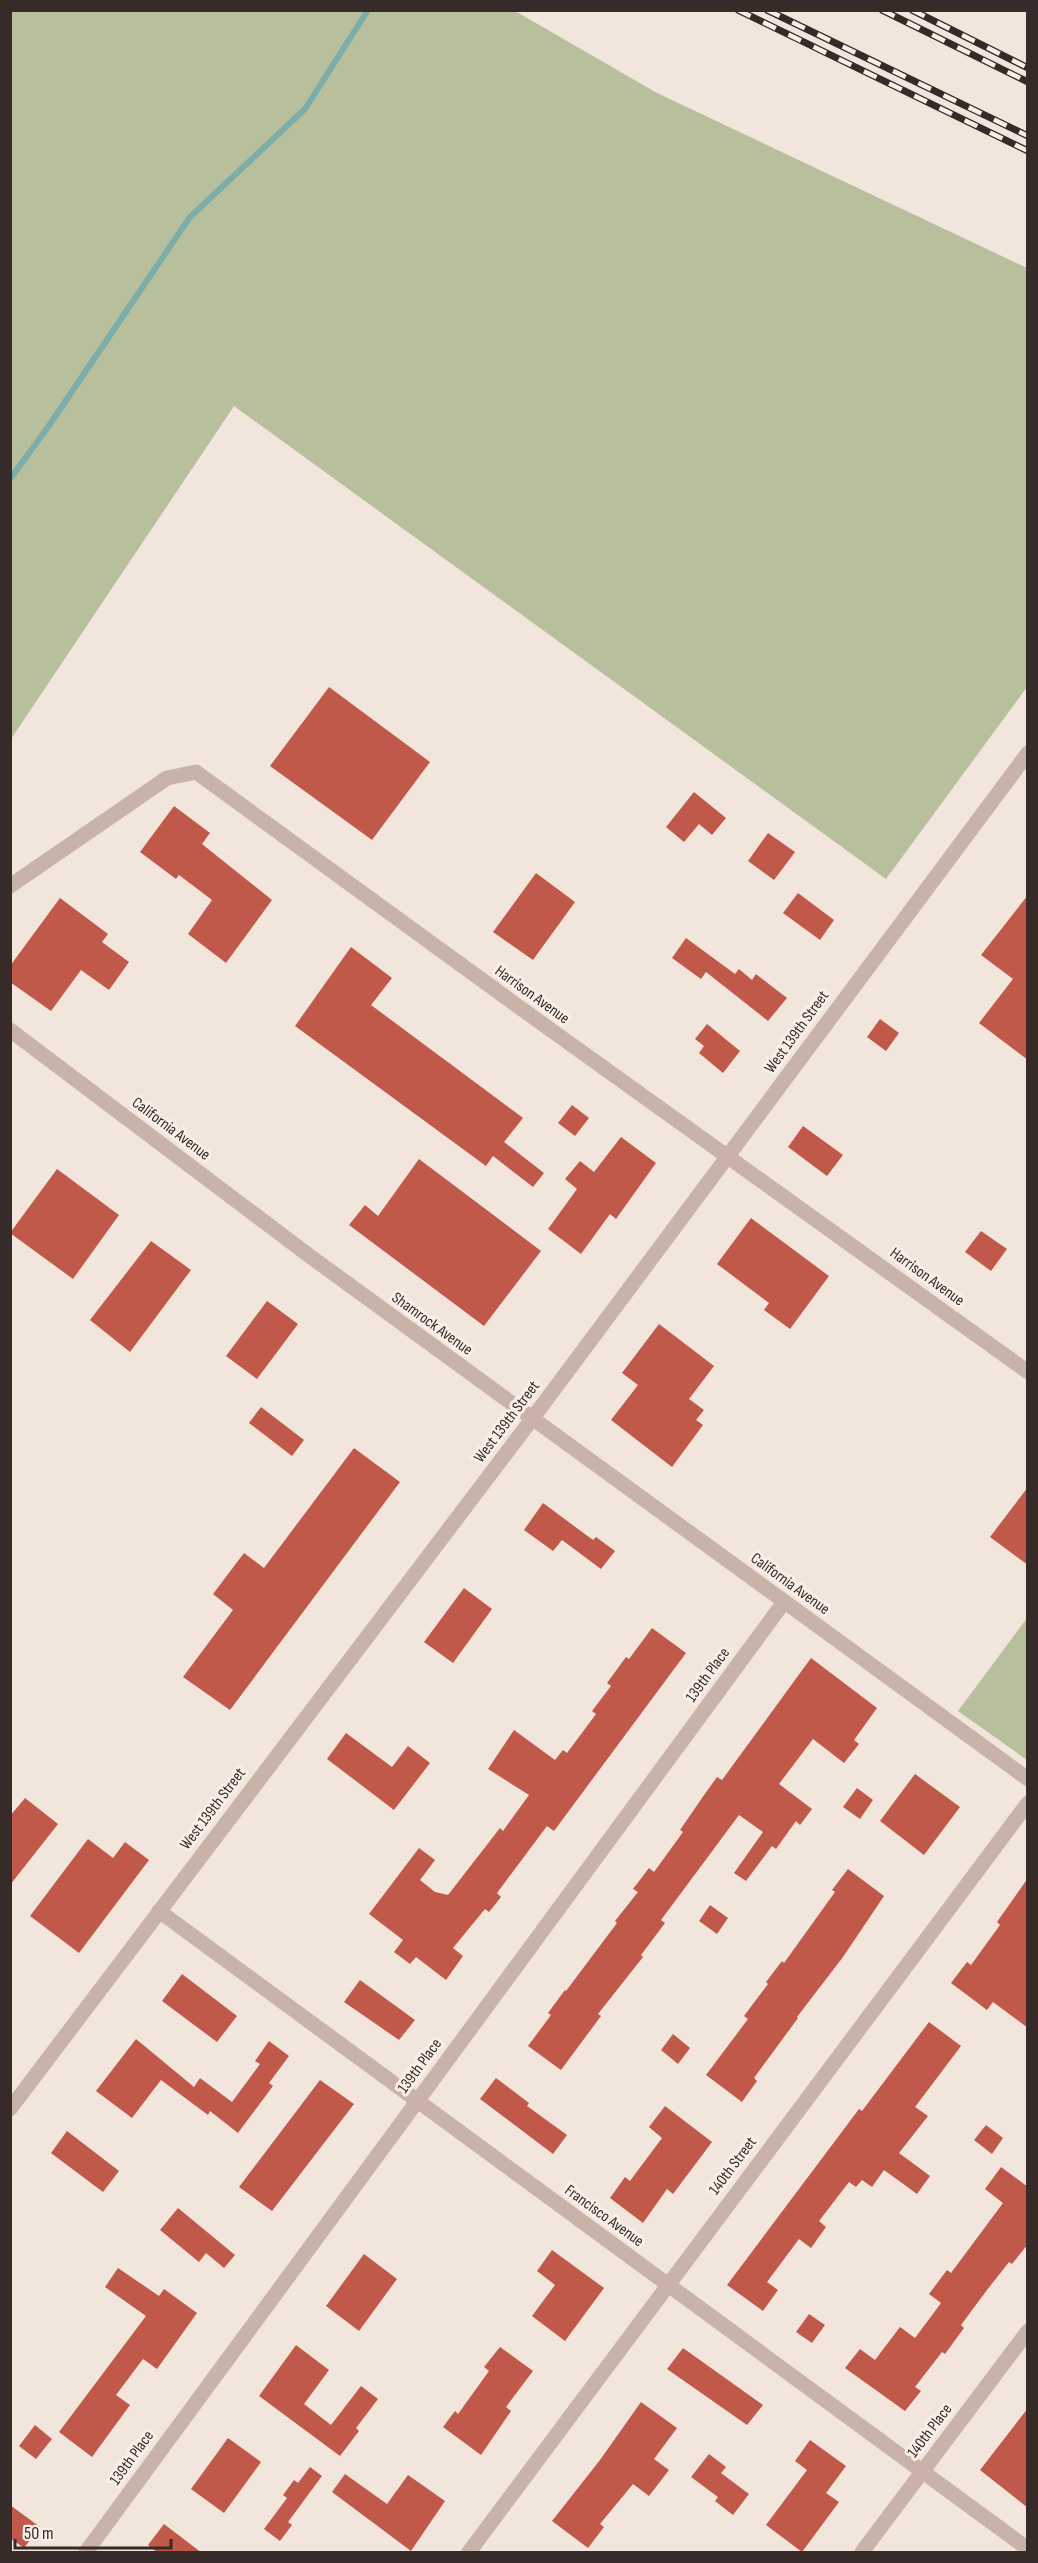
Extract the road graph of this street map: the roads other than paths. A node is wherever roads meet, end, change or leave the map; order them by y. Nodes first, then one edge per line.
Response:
1 (1028, 753) edge
2 (10, 886) edge
3 (10, 1030) edge
4 (728, 1156) junction
5 (310, 1257) joint
6 (1028, 1372) edge
7 (532, 1419) junction
8 (784, 1602) junction
9 (1028, 1779) edge
10 (1028, 1803) edge
11 (159, 1911) junction
12 (416, 2102) junction
13 (10, 2109) edge
14 (667, 2284) junction
15 (1028, 2331) edge
16 (921, 2472) junction
17 (1028, 2549) edge
18 (86, 2553) edge
19 (470, 2553) edge
20 (862, 2553) edge

1 - 4 street, West 139th Street
2 - 4 street, Harrison Avenue
3 - 5 street, California Avenue
4 - 6 street, Harrison Avenue
4 - 7 street, West 139th Street
5 - 7 street, Shamrock Avenue
7 - 8 street, California Avenue
7 - 11 street, West 139th Street
8 - 9 street, California Avenue
8 - 12 street, 139th Place
10 - 14 street, 140th Street
11 - 12 street, Francisco Avenue
11 - 13 street, West 139th Street
12 - 14 street, Francisco Avenue
12 - 18 street, 139th Place
14 - 16 street, Francisco Avenue
14 - 19 street, 140th Street
15 - 16 street, 140th Place
16 - 17 street, Francisco Avenue
16 - 20 street, 140th Place

